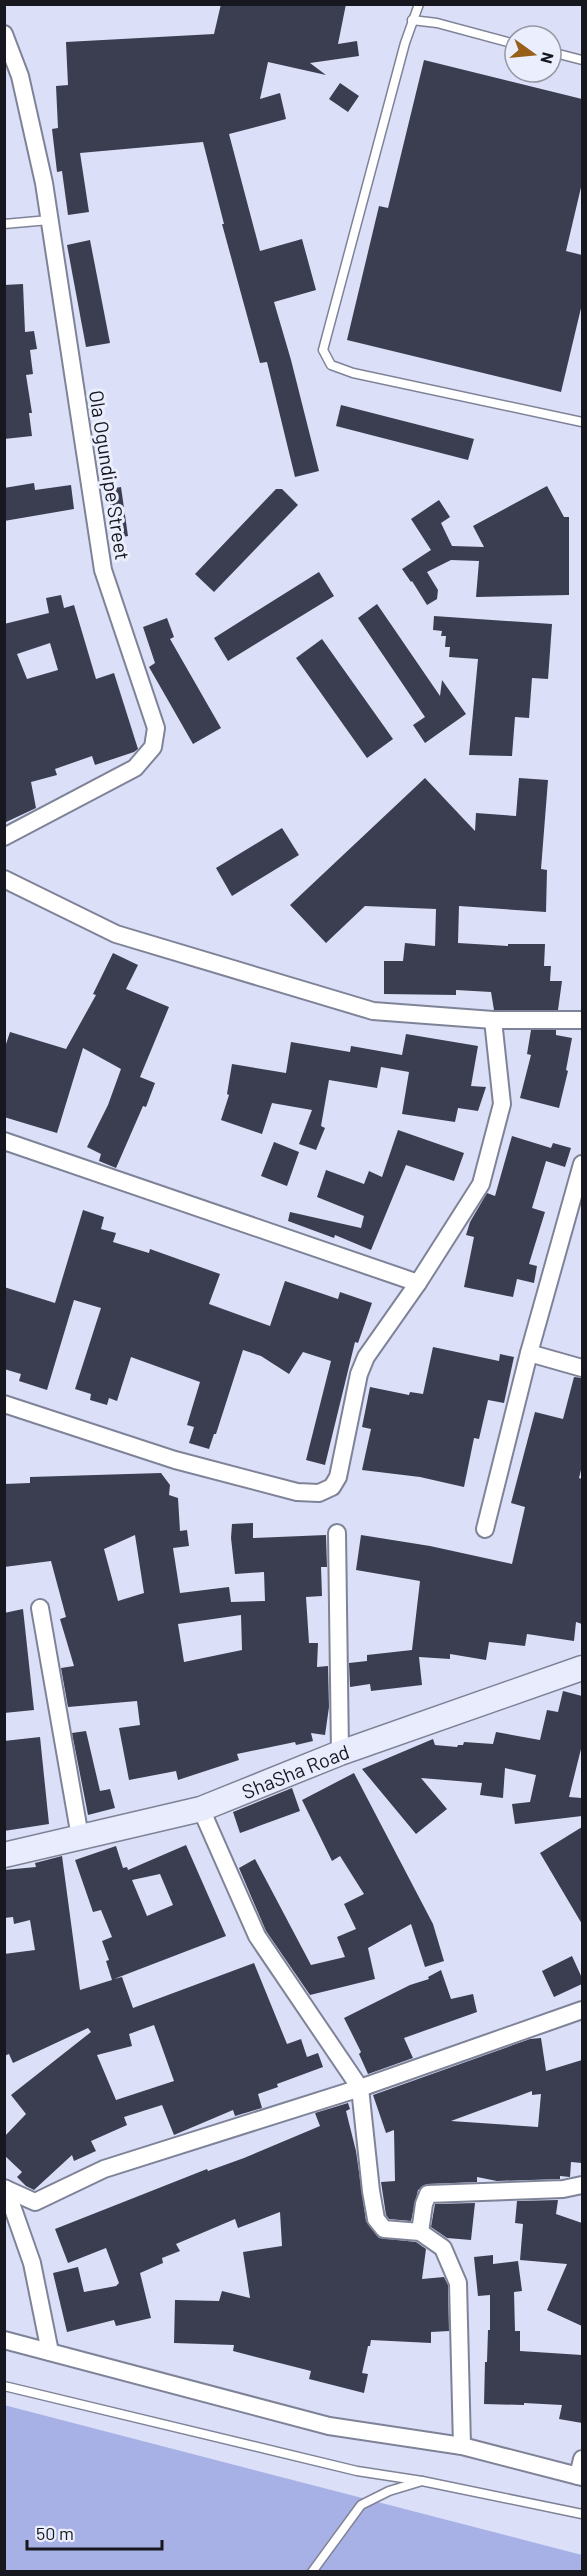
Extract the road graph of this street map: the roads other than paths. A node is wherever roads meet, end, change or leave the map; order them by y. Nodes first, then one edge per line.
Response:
1 (419, 4) edge
2 (412, 20) junction
3 (4, 34) edge
4 (503, 41) edge
5 (563, 55) edge
6 (582, 60) edge
7 (49, 220) junction
8 (4, 224) edge
9 (582, 422) edge
10 (4, 837) edge
11 (4, 879) edge
12 (493, 1020) junction
13 (582, 1020) edge
14 (4, 1140) edge
15 (582, 1164) edge
16 (418, 1282) junction
17 (529, 1353) junction
18 (582, 1368) edge
19 (4, 1404) edge
20 (485, 1529) dead end
21 (337, 1533) dead end
22 (40, 1608) dead end
23 (582, 1668) edge
24 (340, 1753) junction
25 (201, 1809) junction
26 (80, 1837) junction
27 (4, 1855) edge
28 (582, 2010) edge
29 (360, 2088) junction
30 (582, 2185) edge
31 (5, 2188) edge
32 (420, 2232) junction
33 (4, 2340) edge
34 (50, 2352) junction
35 (4, 2386) edge
36 (462, 2445) junction
37 (582, 2459) edge
38 (580, 2477) edge
39 (422, 2481) junction
40 (582, 2514) edge
41 (312, 2571) edge

1 - 2 lane
2 - 4 lane
2 - 9 lane
3 - 7 street, Ola Ogundipe Street
5 - 6 lane
7 - 8 lane
7 - 10 street, Ola Ogundipe Street
11 - 12 street
12 - 13 street
12 - 16 street
14 - 16 street
15 - 17 street
16 - 19 street
17 - 18 street
17 - 20 street
21 - 24 street
22 - 26 street
23 - 24 street, ShaSha Road
24 - 25 street, ShaSha Road
25 - 26 street, ShaSha Road
25 - 29 street
26 - 27 street, ShaSha Road
28 - 29 street
29 - 31 street
29 - 32 street
30 - 32 street
31 - 34 street
32 - 36 street
33 - 34 street
34 - 36 street
35 - 39 lane
36 - 38 street
37 - 38 street
39 - 40 lane
39 - 41 lane

